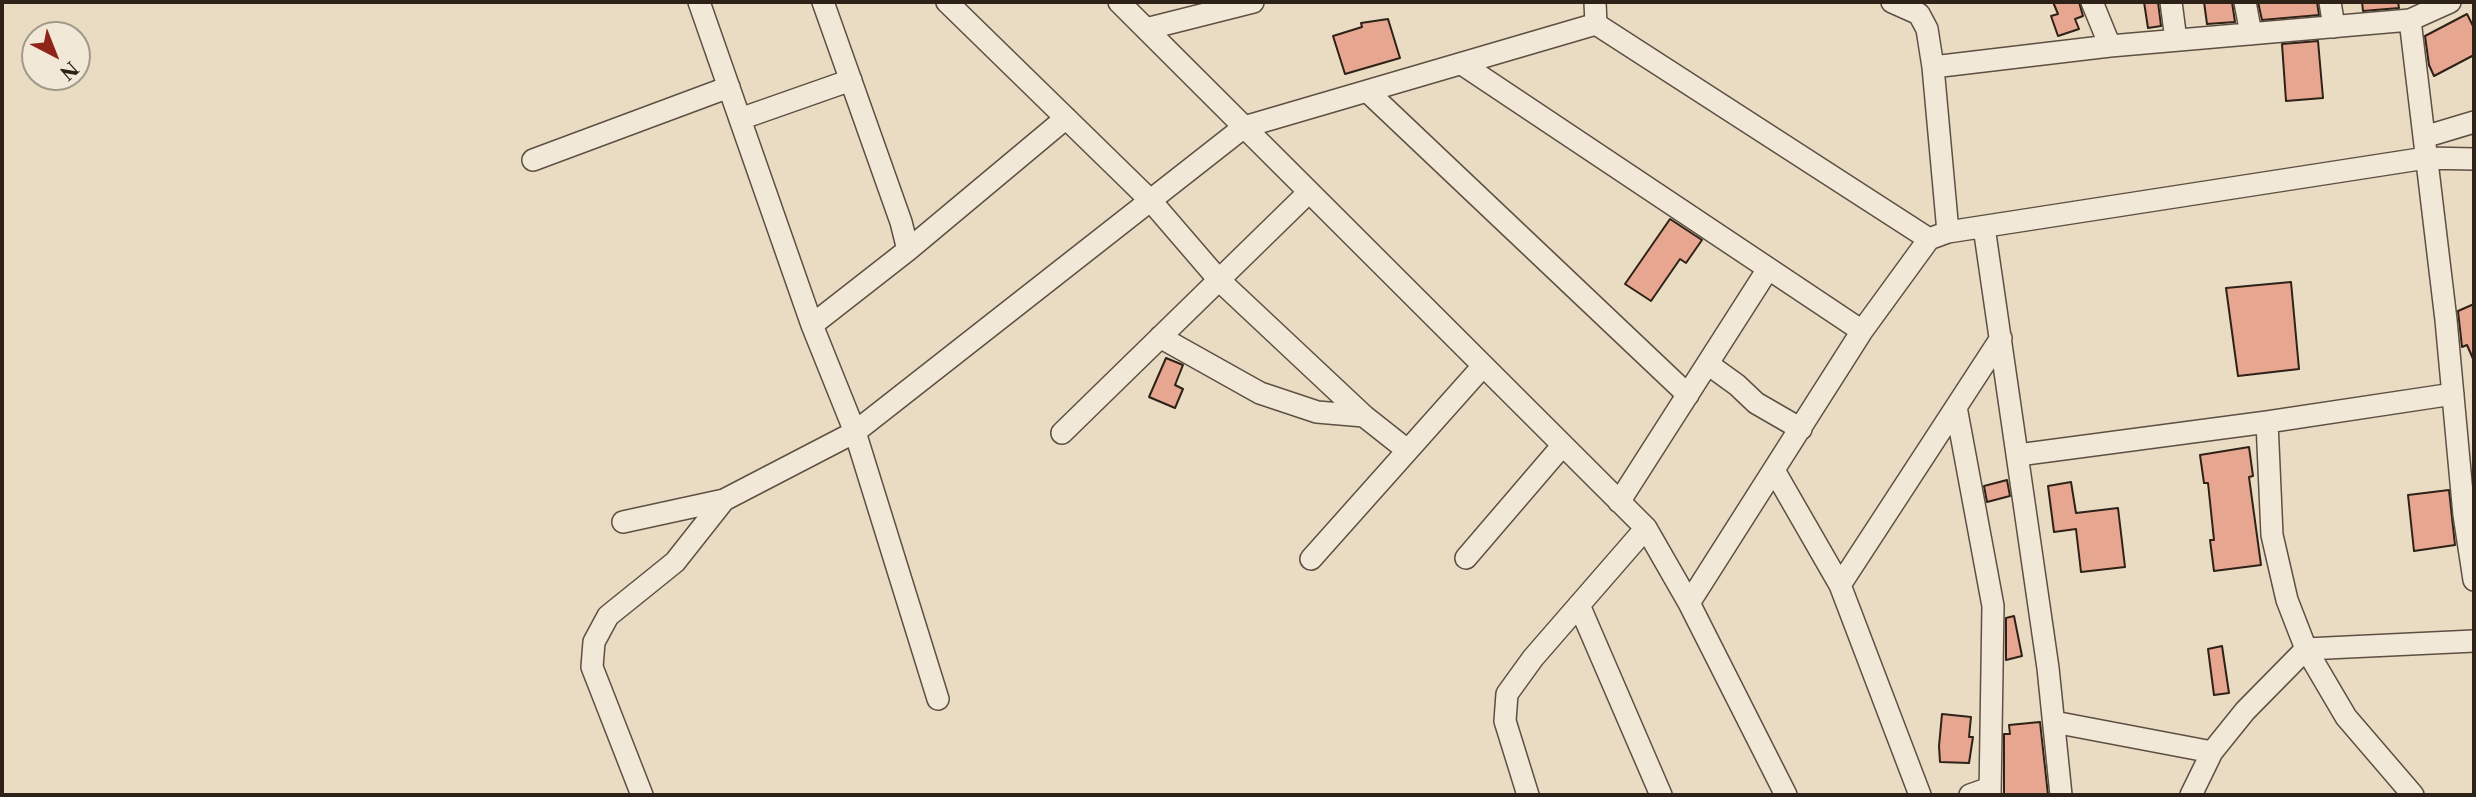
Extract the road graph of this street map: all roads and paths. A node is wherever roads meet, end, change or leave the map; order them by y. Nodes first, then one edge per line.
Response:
1 (699, 2) edge
2 (823, 2) edge
3 (947, 2) edge
4 (1119, 2) edge
5 (1253, 2) edge
6 (1595, 2) edge
7 (1892, 2) edge
8 (2092, 2) edge
9 (2171, 2) edge
10 (2245, 2) edge
11 (2330, 2) edge
12 (2450, 2) edge
13 (2410, 20) junction
14 (1596, 24) junction
15 (2334, 26) junction
16 (1146, 29) junction
17 (2251, 34) junction
18 (2176, 40) junction
19 (2110, 46) junction
20 (1462, 64) junction
21 (1933, 67) junction
22 (851, 80) junction
23 (729, 87) junction
24 (1367, 91) junction
25 (1066, 118) junction
26 (740, 119) junction
27 (2474, 121) edge
28 (1244, 127) junction
29 (2425, 147) junction
30 (2474, 159) edge
31 (533, 160) dead end
32 (1309, 192) junction
33 (1151, 201) junction
34 (1984, 227) junction
35 (1939, 235) junction
36 (908, 250) junction
37 (1768, 269) junction
38 (1219, 280) junction
39 (812, 325) junction
40 (1862, 331) junction
41 (1160, 337) junction
42 (2001, 338) junction
43 (1708, 364) junction
44 (1483, 366) junction
45 (2453, 394) junction
46 (1688, 396) junction
47 (1956, 407) junction
48 (1364, 416) junction
49 (2267, 422) junction
50 (1801, 429) junction
51 (855, 432) junction
52 (1062, 433) dead end
53 (1562, 446) junction
54 (1406, 450) junction
55 (2018, 455) junction
56 (1774, 472) junction
57 (724, 500) junction
58 (1619, 502) junction
59 (2469, 513) edge
60 (623, 522) dead end
61 (1646, 528) junction
62 (1466, 558) dead end
63 (1311, 559) dead end
64 (2474, 580) edge
65 (1840, 585) junction
66 (1689, 603) junction
67 (1579, 605) junction
68 (2474, 641) edge
69 (2306, 649) junction
70 (939, 699) dead end
71 (2054, 722) junction
72 (2212, 752) junction
73 (1983, 793) edge
74 (642, 795) edge
75 (1528, 795) edge
76 (1661, 795) edge
77 (1786, 795) edge
78 (1920, 795) edge
79 (2061, 795) edge
80 (2191, 795) edge
81 (2413, 795) edge

1 - 23 street
2 - 22 street
3 - 25 street
4 - 16 street
5 - 16 street
6 - 14 street
7 - 21 street
8 - 19 street
9 - 18 street
10 - 17 street
11 - 15 street
12 - 13 street
13 - 15 street
13 - 29 street
14 - 20 street
14 - 35 street
15 - 17 street
16 - 28 street
17 - 18 street
18 - 19 street
19 - 21 street
20 - 24 street
20 - 37 street
21 - 35 street
22 - 26 street
22 - 36 street
23 - 26 street
23 - 31 street
24 - 28 street
24 - 46 street
25 - 33 street
25 - 36 street
26 - 39 street
27 - 29 street
28 - 32 street
28 - 33 street
29 - 30 street
29 - 34 street
29 - 45 street
32 - 38 street
32 - 44 street
33 - 38 street
33 - 51 street
34 - 35 street
34 - 42 street
35 - 40 street
36 - 39 street
37 - 40 street
37 - 43 street
38 - 41 street
38 - 48 street
39 - 51 street
40 - 50 street
41 - 48 street
41 - 52 street
42 - 47 street
42 - 55 street
43 - 46 street
43 - 50 street
44 - 53 street
44 - 54 street
45 - 49 street
45 - 59 street
46 - 58 street
47 - 65 street
47 - 73 street
48 - 54 street
49 - 55 street
49 - 69 street
50 - 56 street
51 - 57 street
51 - 70 street
53 - 58 street
53 - 62 street
54 - 63 street
55 - 71 street
56 - 65 street
56 - 66 street
57 - 60 street
57 - 74 street
58 - 61 street
59 - 64 street
61 - 66 street
61 - 67 street
65 - 78 street
66 - 77 street
67 - 75 street
67 - 76 street
68 - 69 street
69 - 72 street
69 - 81 street
71 - 72 street
71 - 79 street
72 - 80 street

